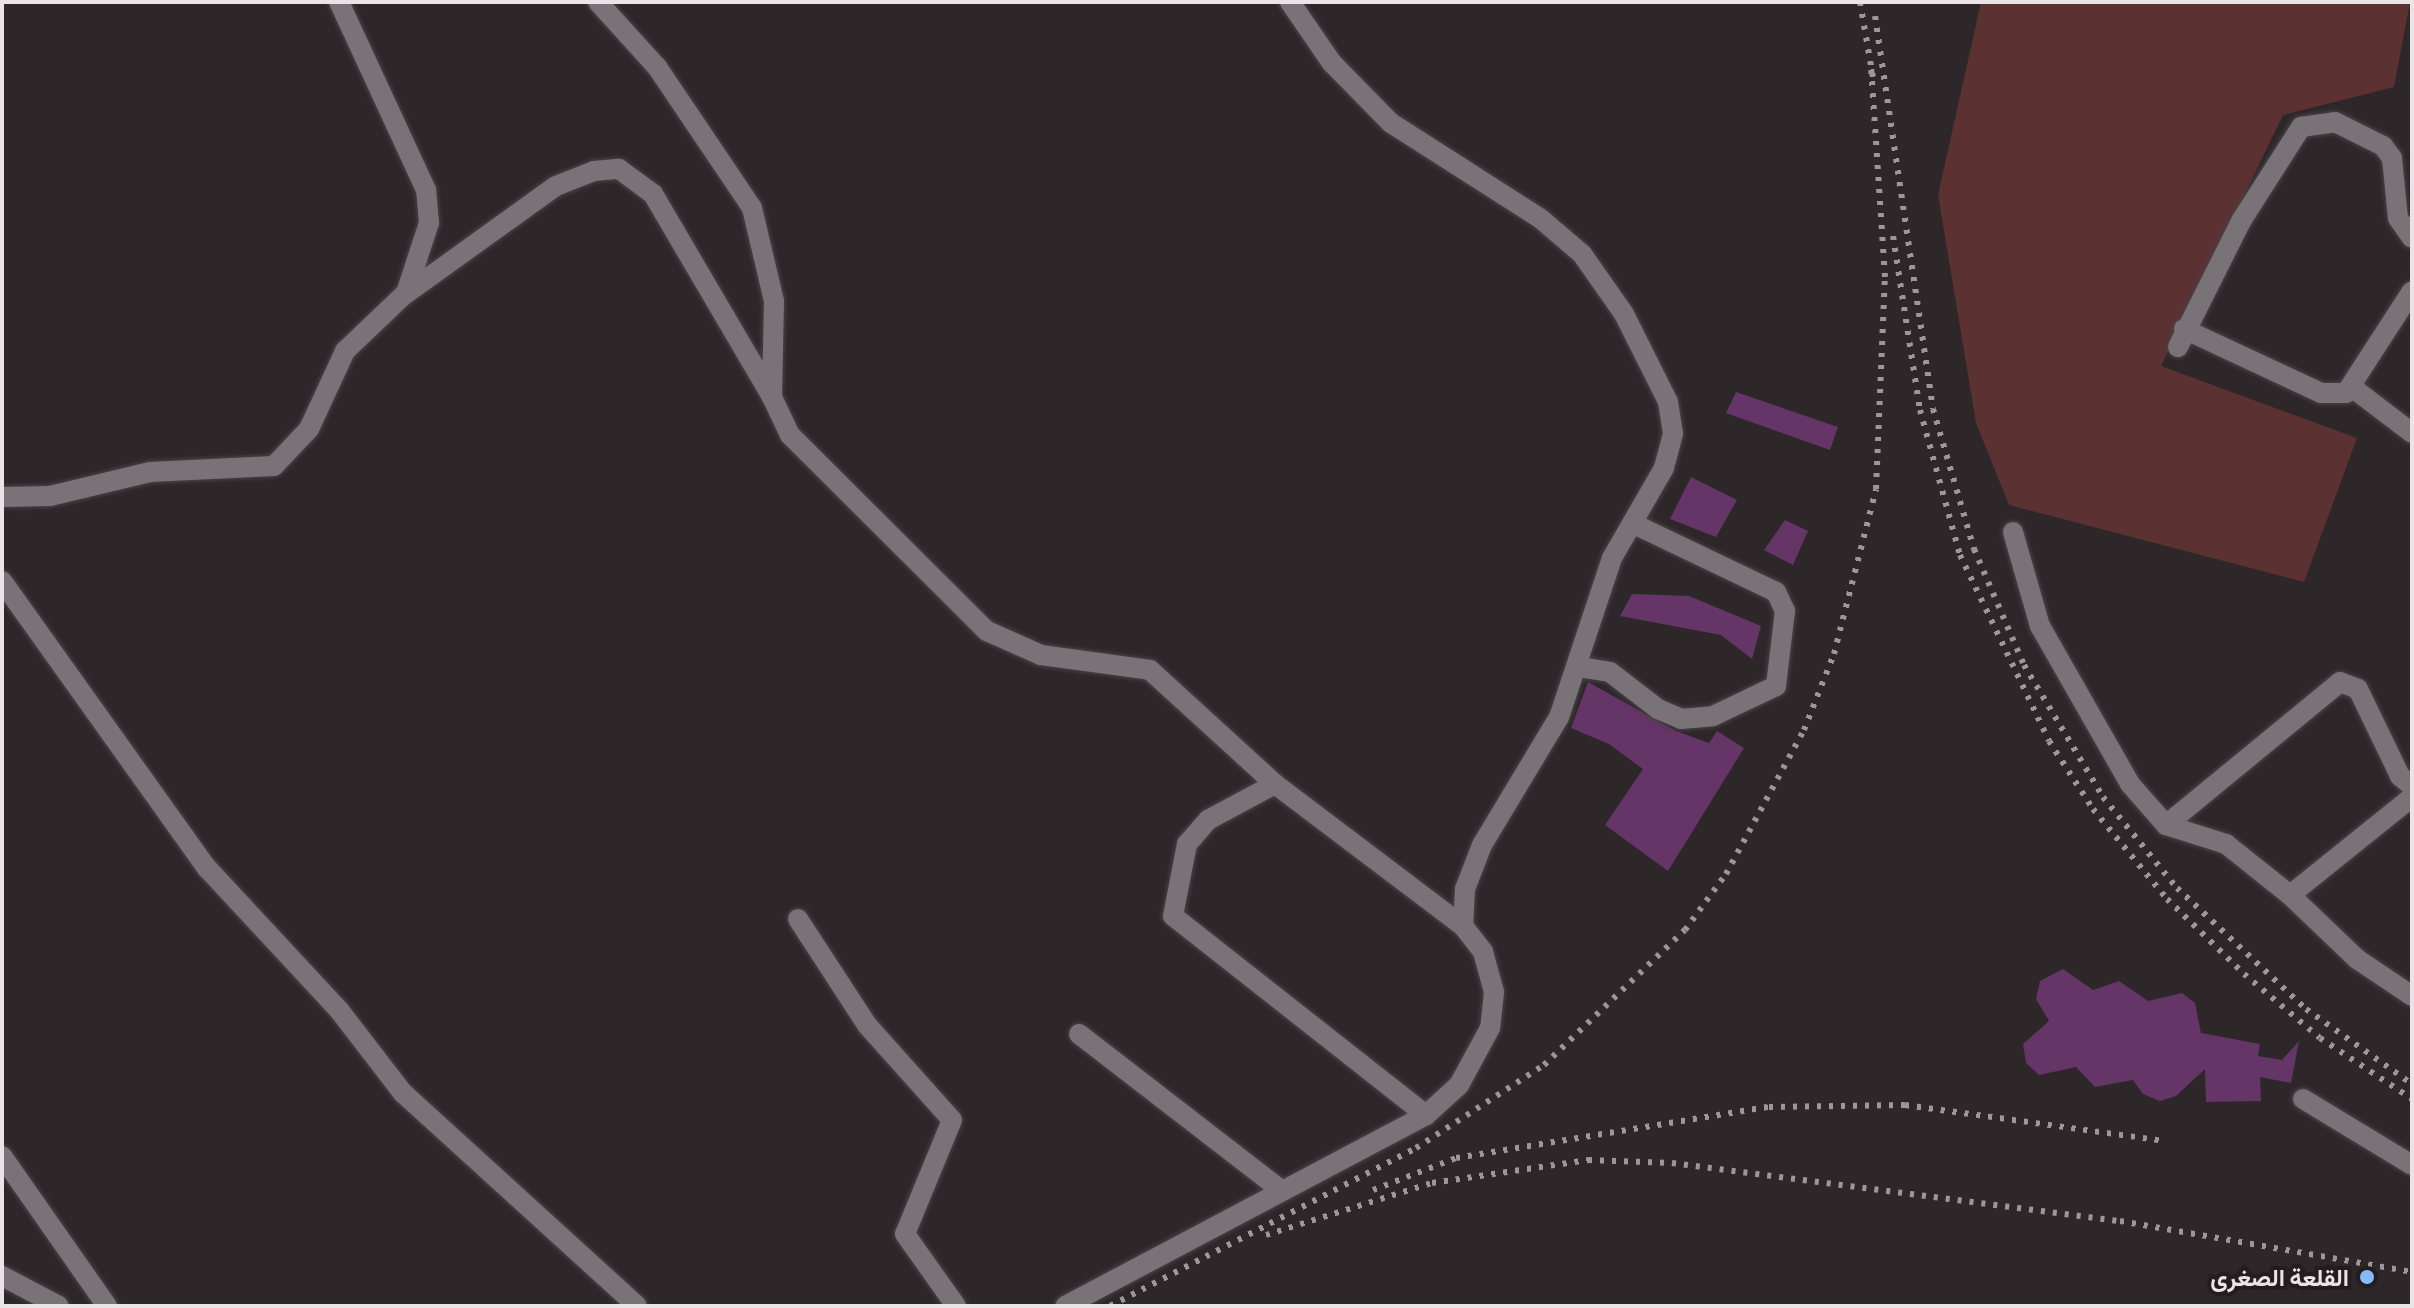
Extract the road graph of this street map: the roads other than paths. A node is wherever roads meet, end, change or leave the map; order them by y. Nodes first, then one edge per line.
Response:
1 (339, 2) edge
2 (598, 2) edge
3 (1290, 2) edge
4 (2412, 238) edge
5 (2412, 291) edge
6 (406, 293) junction
7 (2353, 388) junction
8 (772, 397) junction
9 (2412, 433) edge
10 (2, 497) edge
11 (1634, 524) junction
12 (2013, 532) dead end
13 (2, 581) edge
14 (1579, 667) junction
15 (1275, 784) junction
16 (2412, 786) edge
17 (2412, 797) edge
18 (2166, 825) junction
19 (2290, 895) junction
20 (798, 919) dead end
21 (1463, 926) junction
22 (2412, 996) edge
23 (1079, 1034) dead end
24 (2303, 1099) dead end
25 (1426, 1115) junction
26 (2, 1156) edge
27 (2412, 1165) edge
28 (1281, 1190) junction
29 (2, 1276) edge
30 (59, 1306) edge
31 (107, 1306) edge
32 (637, 1306) edge
33 (956, 1306) edge
34 (1066, 1306) edge

1 - 6 street
2 - 8 street
3 - 11 street
4 - 7 street
5 - 7 street
6 - 8 street
6 - 10 street
7 - 9 street
8 - 15 street
11 - 14 street
11 - 14 street
12 - 18 street
13 - 32 street
14 - 21 street
15 - 21 street
15 - 25 street
16 - 18 street
17 - 19 street
18 - 19 street
19 - 22 street
20 - 33 street
21 - 25 street
23 - 28 street
24 - 27 street
25 - 28 street
26 - 31 street
28 - 34 street
29 - 30 street

